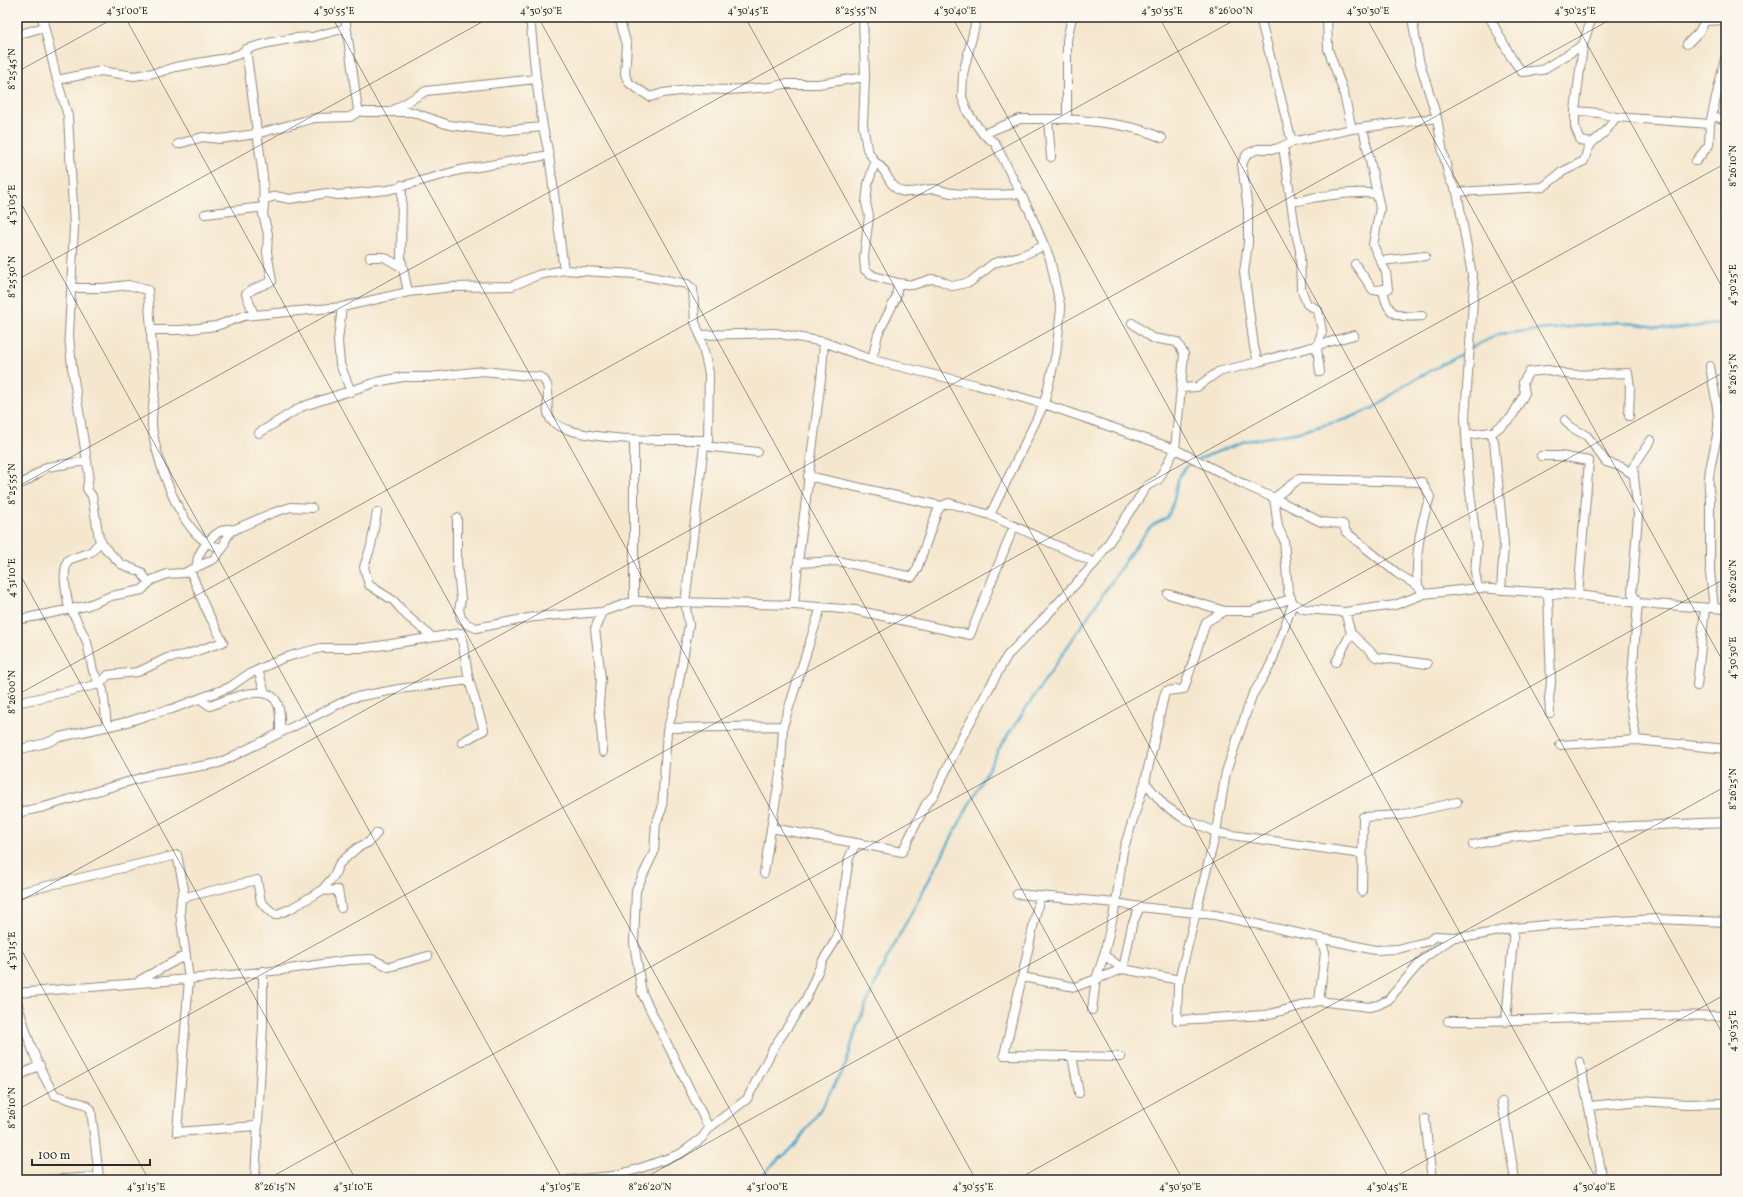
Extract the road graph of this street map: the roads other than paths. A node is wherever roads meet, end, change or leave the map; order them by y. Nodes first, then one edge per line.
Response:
1 (42, 17) edge
2 (345, 17) edge
3 (530, 17) edge
4 (619, 17) edge
5 (863, 17) edge
6 (977, 17) edge
7 (1072, 17) edge
8 (1260, 17) edge
9 (1327, 17) edge
10 (1412, 17) edge
11 (1491, 17) edge
12 (1592, 17) edge
13 (1726, 20) edge
14 (44, 27) junction
15 (346, 28) junction
16 (17, 35) edge
17 (1687, 44) dead end
18 (1583, 45) junction
19 (246, 49) junction
20 (1726, 54) edge
21 (865, 77) junction
22 (536, 79) junction
23 (57, 80) junction
24 (360, 111) junction
25 (1575, 111) junction
26 (390, 112) junction
27 (1713, 116) junction
28 (1437, 118) junction
29 (1616, 118) junction
30 (1048, 119) junction
31 (1067, 119) junction
32 (1726, 120) edge
33 (1710, 124) junction
34 (543, 127) junction
35 (1363, 128) junction
36 (1352, 129) junction
37 (256, 134) junction
38 (983, 134) junction
39 (1162, 138) dead end
40 (1292, 142) junction
41 (1592, 143) junction
42 (178, 144) dead end
43 (1283, 146) junction
44 (549, 155) junction
45 (1051, 157) dead end
46 (1696, 161) dead end
47 (875, 162) junction
48 (402, 186) junction
49 (1457, 192) junction
50 (1021, 194) junction
51 (1377, 194) junction
52 (1291, 201) junction
53 (1726, 203) edge
54 (264, 204) junction
55 (205, 214) dead end
56 (1725, 219) dead end
57 (1044, 246) junction
58 (1425, 256) dead end
59 (370, 257) dead end
60 (1381, 261) junction
61 (1355, 264) dead end
62 (403, 268) junction
63 (564, 270) junction
64 (898, 283) junction
65 (72, 288) junction
66 (1383, 289) junction
67 (408, 292) junction
68 (342, 307) junction
69 (254, 315) junction
70 (1422, 316) dead end
71 (1132, 323) dead end
72 (151, 330) junction
73 (700, 335) junction
74 (1354, 335) dead end
75 (824, 342) junction
76 (1318, 344) junction
77 (872, 360) junction
78 (1258, 362) junction
79 (1710, 366) dead end
80 (1320, 372) dead end
81 (1181, 388) junction
82 (351, 392) junction
83 (1044, 404) junction
84 (1629, 416) dead end
85 (1565, 420) dead end
86 (1489, 432) junction
87 (259, 433) dead end
88 (1466, 435) junction
89 (634, 440) junction
90 (1651, 440) dead end
91 (706, 443) junction
92 (1175, 449) junction
93 (757, 452) dead end
94 (1541, 456) dead end
95 (86, 461) junction
96 (1634, 475) junction
97 (808, 476) junction
98 (17, 485) edge
99 (1274, 498) junction
100 (941, 506) junction
101 (312, 508) dead end
102 (377, 512) dead end
103 (990, 515) junction
104 (457, 518) dead end
105 (1014, 526) junction
106 (235, 530) junction
107 (101, 541) junction
108 (208, 543) junction
109 (223, 548) junction
110 (798, 562) junction
111 (1094, 563) junction
112 (194, 569) junction
113 (149, 583) junction
114 (1418, 586) junction
115 (1478, 588) junction
116 (1501, 590) junction
117 (1548, 593) junction
118 (1168, 594) dead end
119 (1424, 594) junction
120 (1578, 595) junction
121 (634, 601) junction
122 (1292, 601) junction
123 (685, 603) junction
124 (1638, 603) junction
125 (794, 605) junction
126 (821, 607) junction
127 (1709, 608) junction
128 (70, 609) junction
129 (1726, 609) edge
130 (1225, 611) junction
131 (602, 612) junction
132 (1345, 612) junction
133 (17, 620) edge
134 (467, 624) junction
135 (461, 633) junction
136 (1351, 633) junction
137 (432, 637) junction
138 (1336, 662) dead end
139 (1427, 664) dead end
140 (258, 670) junction
141 (468, 680) junction
142 (100, 684) junction
143 (1697, 686) dead end
144 (230, 687) junction
145 (265, 693) junction
146 (236, 697) junction
147 (200, 699) junction
148 (17, 703) edge
149 (1550, 713) dead end
150 (783, 726) junction
151 (107, 727) junction
152 (668, 728) junction
153 (280, 733) junction
154 (1636, 740) junction
155 (462, 742) dead end
156 (1560, 746) dead end
157 (1726, 749) edge
158 (17, 750) edge
159 (603, 752) dead end
160 (1145, 782) junction
161 (1457, 802) dead end
162 (17, 813) edge
163 (1726, 822) edge
164 (771, 828) junction
165 (1216, 832) junction
166 (377, 833) dead end
167 (856, 843) junction
168 (1473, 845) dead end
169 (1362, 854) junction
170 (764, 873) dead end
171 (321, 891) junction
172 (1362, 892) dead end
173 (17, 893) edge
174 (1017, 894) dead end
175 (1040, 896) junction
176 (181, 898) junction
177 (1116, 903) junction
178 (1140, 907) junction
179 (341, 908) dead end
180 (1195, 912) junction
181 (1726, 922) edge
182 (1514, 928) junction
183 (1454, 937) junction
184 (1320, 938) junction
185 (1335, 941) junction
186 (1325, 952) junction
187 (186, 955) junction
188 (1104, 955) junction
189 (428, 956) dead end
190 (1123, 969) junction
191 (263, 971) junction
192 (1022, 977) junction
193 (189, 979) junction
194 (1096, 979) junction
195 (1180, 980) junction
196 (136, 982) junction
197 (17, 993) edge
198 (1319, 1001) junction
199 (17, 1002) edge
200 (1092, 1010) dead end
201 (1726, 1016) edge
202 (1448, 1020) dead end
203 (1506, 1022) junction
204 (1072, 1056) junction
205 (1121, 1057) dead end
206 (1580, 1062) dead end
207 (40, 1065) junction
208 (17, 1077) edge
209 (1079, 1093) dead end
210 (1502, 1102) dead end
211 (1726, 1103) edge
212 (1590, 1106) junction
213 (1425, 1119) dead end
214 (256, 1126) junction
215 (709, 1128) junction
216 (99, 1179) edge
217 (41, 1180) edge
218 (255, 1180) edge
219 (569, 1180) edge
220 (1432, 1180) edge
221 (1515, 1180) edge
222 (1603, 1180) edge

1 - 14 street
2 - 15 street
3 - 22 street
4 - 21 street
5 - 21 street
6 - 38 street
7 - 31 street
8 - 40 street
9 - 36 street
10 - 28 street
11 - 18 street
12 - 18 street
13 - 17 street
14 - 16 street
14 - 23 street
15 - 19 street
15 - 24 street
18 - 25 street
19 - 23 street
19 - 37 street
20 - 27 street
21 - 47 street
22 - 26 street
22 - 34 street
23 - 65 street
24 - 26 street
24 - 37 street
25 - 29 street
25 - 41 street
26 - 34 street
27 - 32 street
27 - 33 street
28 - 35 street
28 - 49 street
29 - 33 street
29 - 41 street
30 - 31 street
30 - 38 street
30 - 45 street
31 - 39 street
33 - 46 street
34 - 44 street
35 - 36 street
35 - 51 street
36 - 40 street
37 - 42 street
37 - 54 street
38 - 50 street
40 - 43 street
41 - 49 street
43 - 52 street
43 - 78 street
44 - 48 street
44 - 63 street
47 - 50 street
47 - 64 street
48 - 54 street
48 - 62 street
49 - 88 street
50 - 57 street
51 - 52 street
51 - 60 street
52 - 76 street
53 - 56 street
54 - 55 street
54 - 69 street
57 - 64 street
57 - 83 street
58 - 60 street
59 - 62 street
60 - 66 street
61 - 66 street
62 - 67 street
63 - 67 street
63 - 73 street
64 - 77 street
65 - 72 street
65 - 95 street
66 - 70 street
67 - 68 street
68 - 69 street
68 - 82 street
69 - 72 street
71 - 81 street
72 - 108 street
73 - 75 street
73 - 91 street
74 - 76 street
75 - 77 street
75 - 97 street
76 - 78 street
76 - 80 street
77 - 83 street
78 - 81 street
79 - 127 street
81 - 92 street
82 - 87 street
82 - 89 street
83 - 92 street
83 - 103 street
84 - 86 street
85 - 96 street
86 - 88 street
86 - 116 street
88 - 115 street
89 - 91 street
89 - 121 street
90 - 96 street
91 - 93 street
91 - 123 street
92 - 99 street
92 - 111 street
94 - 120 street
95 - 98 street
95 - 107 street
96 - 124 street
97 - 100 street
97 - 110 street
99 - 114 street
99 - 114 street
99 - 122 street
100 - 103 street
100 - 110 street
101 - 106 street
102 - 137 street
103 - 105 street
104 - 134 street
105 - 111 street
105 - 126 street
106 - 108 street
106 - 109 street
107 - 113 street
107 - 128 street
108 - 109 street
108 - 112 street
109 - 112 street
110 - 125 street
111 - 167 street
112 - 113 street
112 - 142 street
113 - 128 street
114 - 119 street
115 - 116 street
115 - 119 street
116 - 117 street
117 - 120 street
117 - 149 street
118 - 130 street
119 - 132 street
120 - 124 street
121 - 123 street
121 - 131 street
122 - 130 street
122 - 132 street
122 - 165 street
123 - 125 street
123 - 152 street
124 - 127 street
124 - 154 street
125 - 126 street
126 - 150 street
127 - 129 street
127 - 143 street
128 - 133 street
128 - 142 street
130 - 160 street
131 - 134 street
131 - 159 street
132 - 136 street
134 - 135 street
135 - 137 street
135 - 141 street
136 - 138 street
136 - 139 street
137 - 140 street
140 - 144 street
140 - 145 street
141 - 153 street
141 - 155 street
142 - 148 street
142 - 151 street
144 - 146 street
144 - 147 street
145 - 146 street
145 - 153 street
146 - 147 street
147 - 151 street
150 - 152 street
150 - 164 street
151 - 158 street
152 - 215 street
153 - 162 street
154 - 156 street
154 - 157 street
160 - 165 street
160 - 177 street
161 - 169 street
163 - 168 street
164 - 167 street
164 - 170 street
165 - 169 street
165 - 180 street
166 - 171 street
167 - 215 street
169 - 172 street
171 - 176 street
171 - 179 street
173 - 176 street
174 - 175 street
175 - 177 street
175 - 192 street
176 - 187 street
177 - 178 street
177 - 188 street
178 - 180 street
178 - 190 street
180 - 184 street
180 - 195 street
181 - 182 street
182 - 183 street
182 - 203 street
183 - 185 street
183 - 198 street
184 - 185 street
184 - 186 street
185 - 186 street
186 - 198 street
187 - 193 street
187 - 196 street
188 - 190 street
188 - 194 street
189 - 191 street
190 - 194 street
190 - 195 street
191 - 193 street
191 - 214 street
192 - 194 street
192 - 204 street
193 - 196 street
193 - 214 street
194 - 200 street
195 - 198 street
196 - 197 street
197 - 199 street
199 - 207 street
201 - 203 street
202 - 203 street
204 - 205 street
204 - 209 street
206 - 212 street
207 - 208 street
207 - 216 street
210 - 221 street
211 - 212 street
212 - 222 street
213 - 220 street
214 - 218 street
215 - 219 street
216 - 217 street

